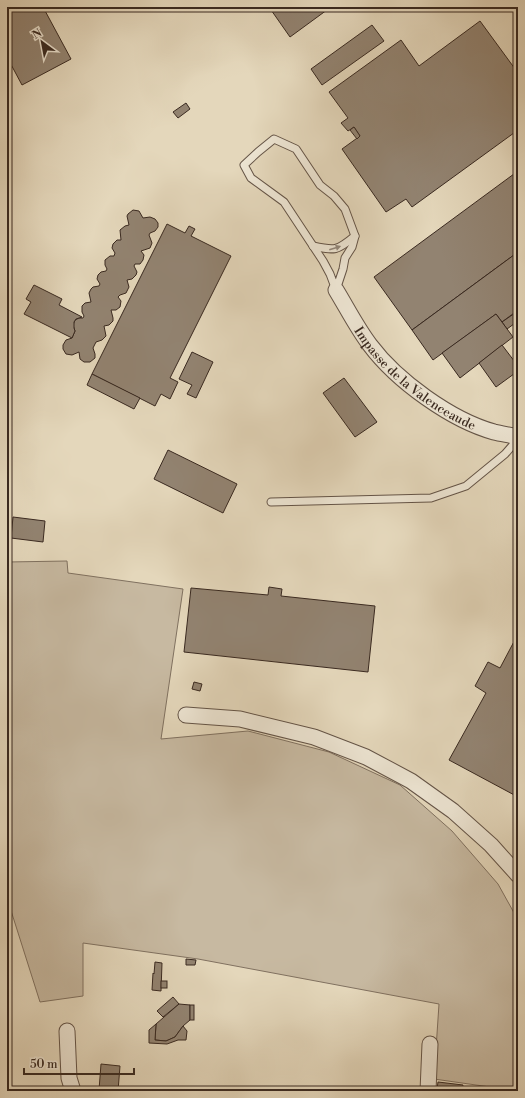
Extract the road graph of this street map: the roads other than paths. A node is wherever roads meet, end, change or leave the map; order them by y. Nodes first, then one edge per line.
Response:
1 (355, 236) junction
2 (313, 246) junction
3 (336, 290) junction
4 (518, 438) edge
5 (271, 502) dead end
6 (186, 716) dead end
7 (518, 875) edge
8 (67, 1031) dead end
9 (430, 1044) dead end
10 (73, 1091) edge
11 (428, 1091) edge

2 -> 1 lane
1 - 2 lane, Impasse de la Valenceaude
1 - 3 lane
2 - 3 lane, Impasse de la Valenceaude
3 - 4 street, Impasse de la Valenceaude
4 - 5 lane
6 - 7 street
8 - 10 street
9 - 11 street

